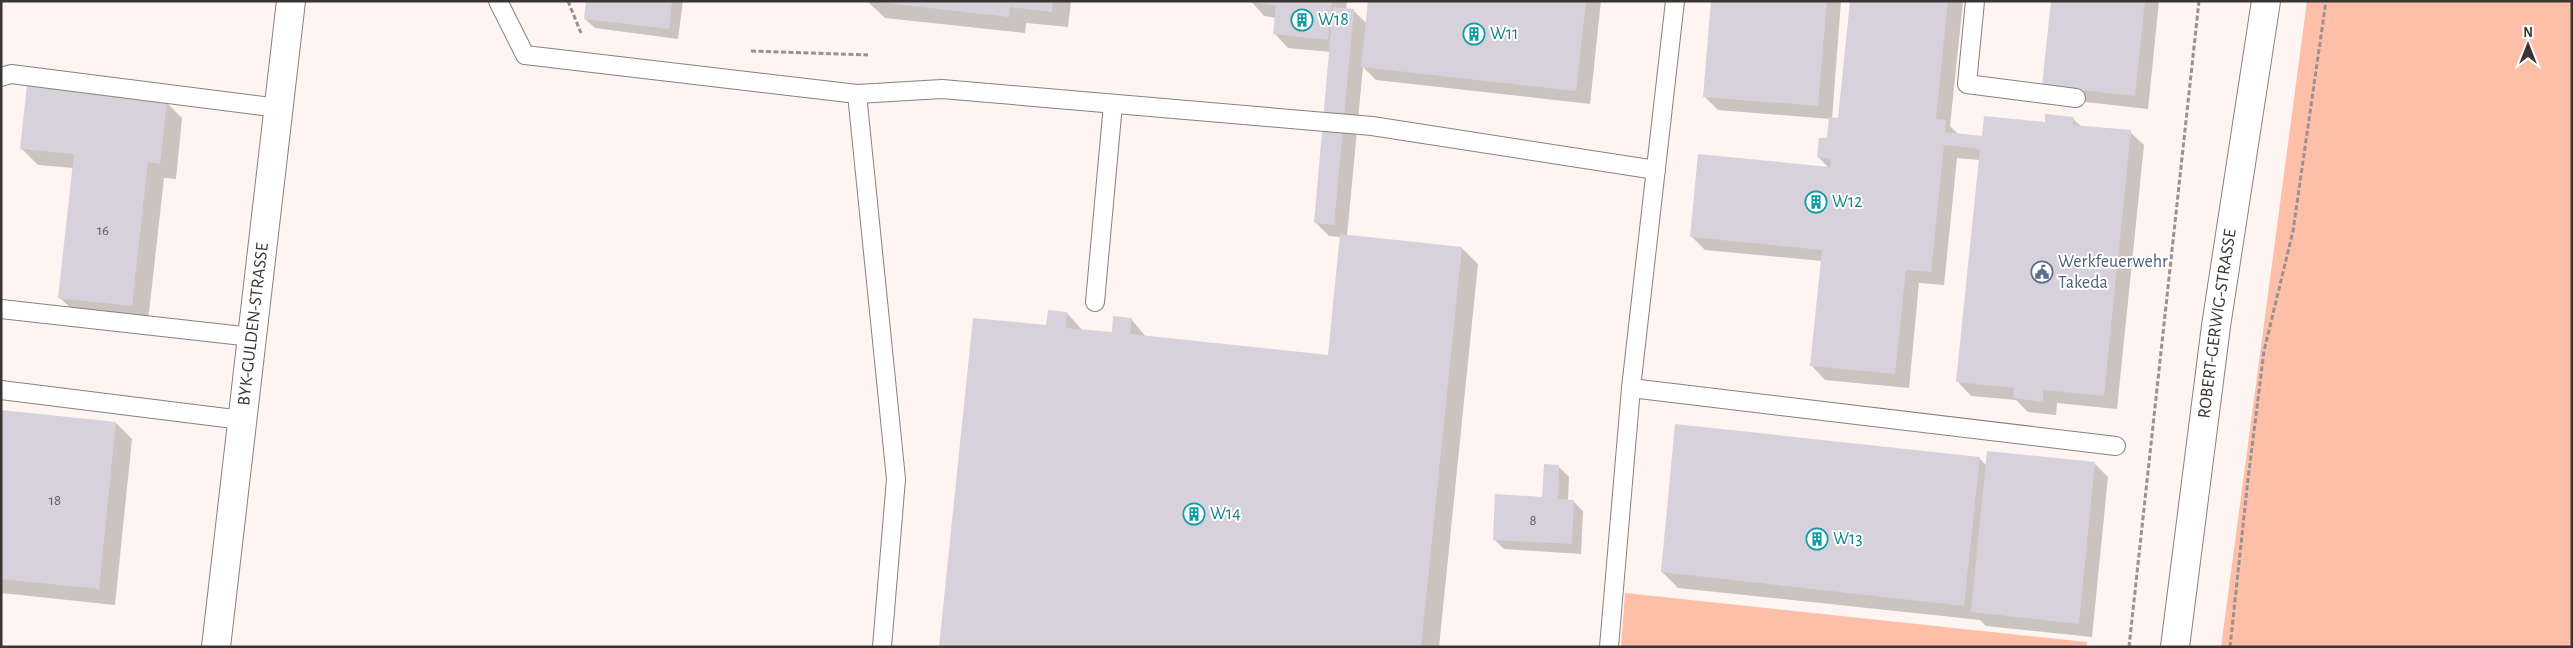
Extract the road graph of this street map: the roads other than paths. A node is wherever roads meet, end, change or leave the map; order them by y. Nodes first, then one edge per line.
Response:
1 (291, 1) edge
2 (498, 1) edge
3 (1675, 1) edge
4 (1975, 1) edge
5 (2266, 1) edge
6 (1, 77) edge
7 (857, 94) junction
8 (2076, 98) dead end
9 (1113, 104) junction
10 (279, 108) junction
11 (1656, 170) junction
12 (1095, 302) dead end
13 (1, 309) edge
14 (252, 337) junction
15 (1631, 388) junction
16 (1, 390) edge
17 (242, 420) junction
18 (2116, 446) dead end
19 (216, 647) edge
20 (882, 647) edge
21 (1609, 647) edge
22 (2176, 647) edge

1 - 10 street, BYK-GULDEN-STRASSE
2 - 7 lane
3 - 11 lane
4 - 8 lane
5 - 22 street, ROBERT-GERWIG-STRASSE
6 - 10 lane
7 - 9 lane
7 - 20 lane
9 - 11 lane
9 - 12 lane
10 - 14 street, BYK-GULDEN-STRASSE
11 - 15 lane
13 - 14 lane
14 - 17 street, BYK-GULDEN-STRASSE
15 - 18 lane
15 - 21 lane
16 - 17 lane
17 - 19 street, BYK-GULDEN-STRASSE

